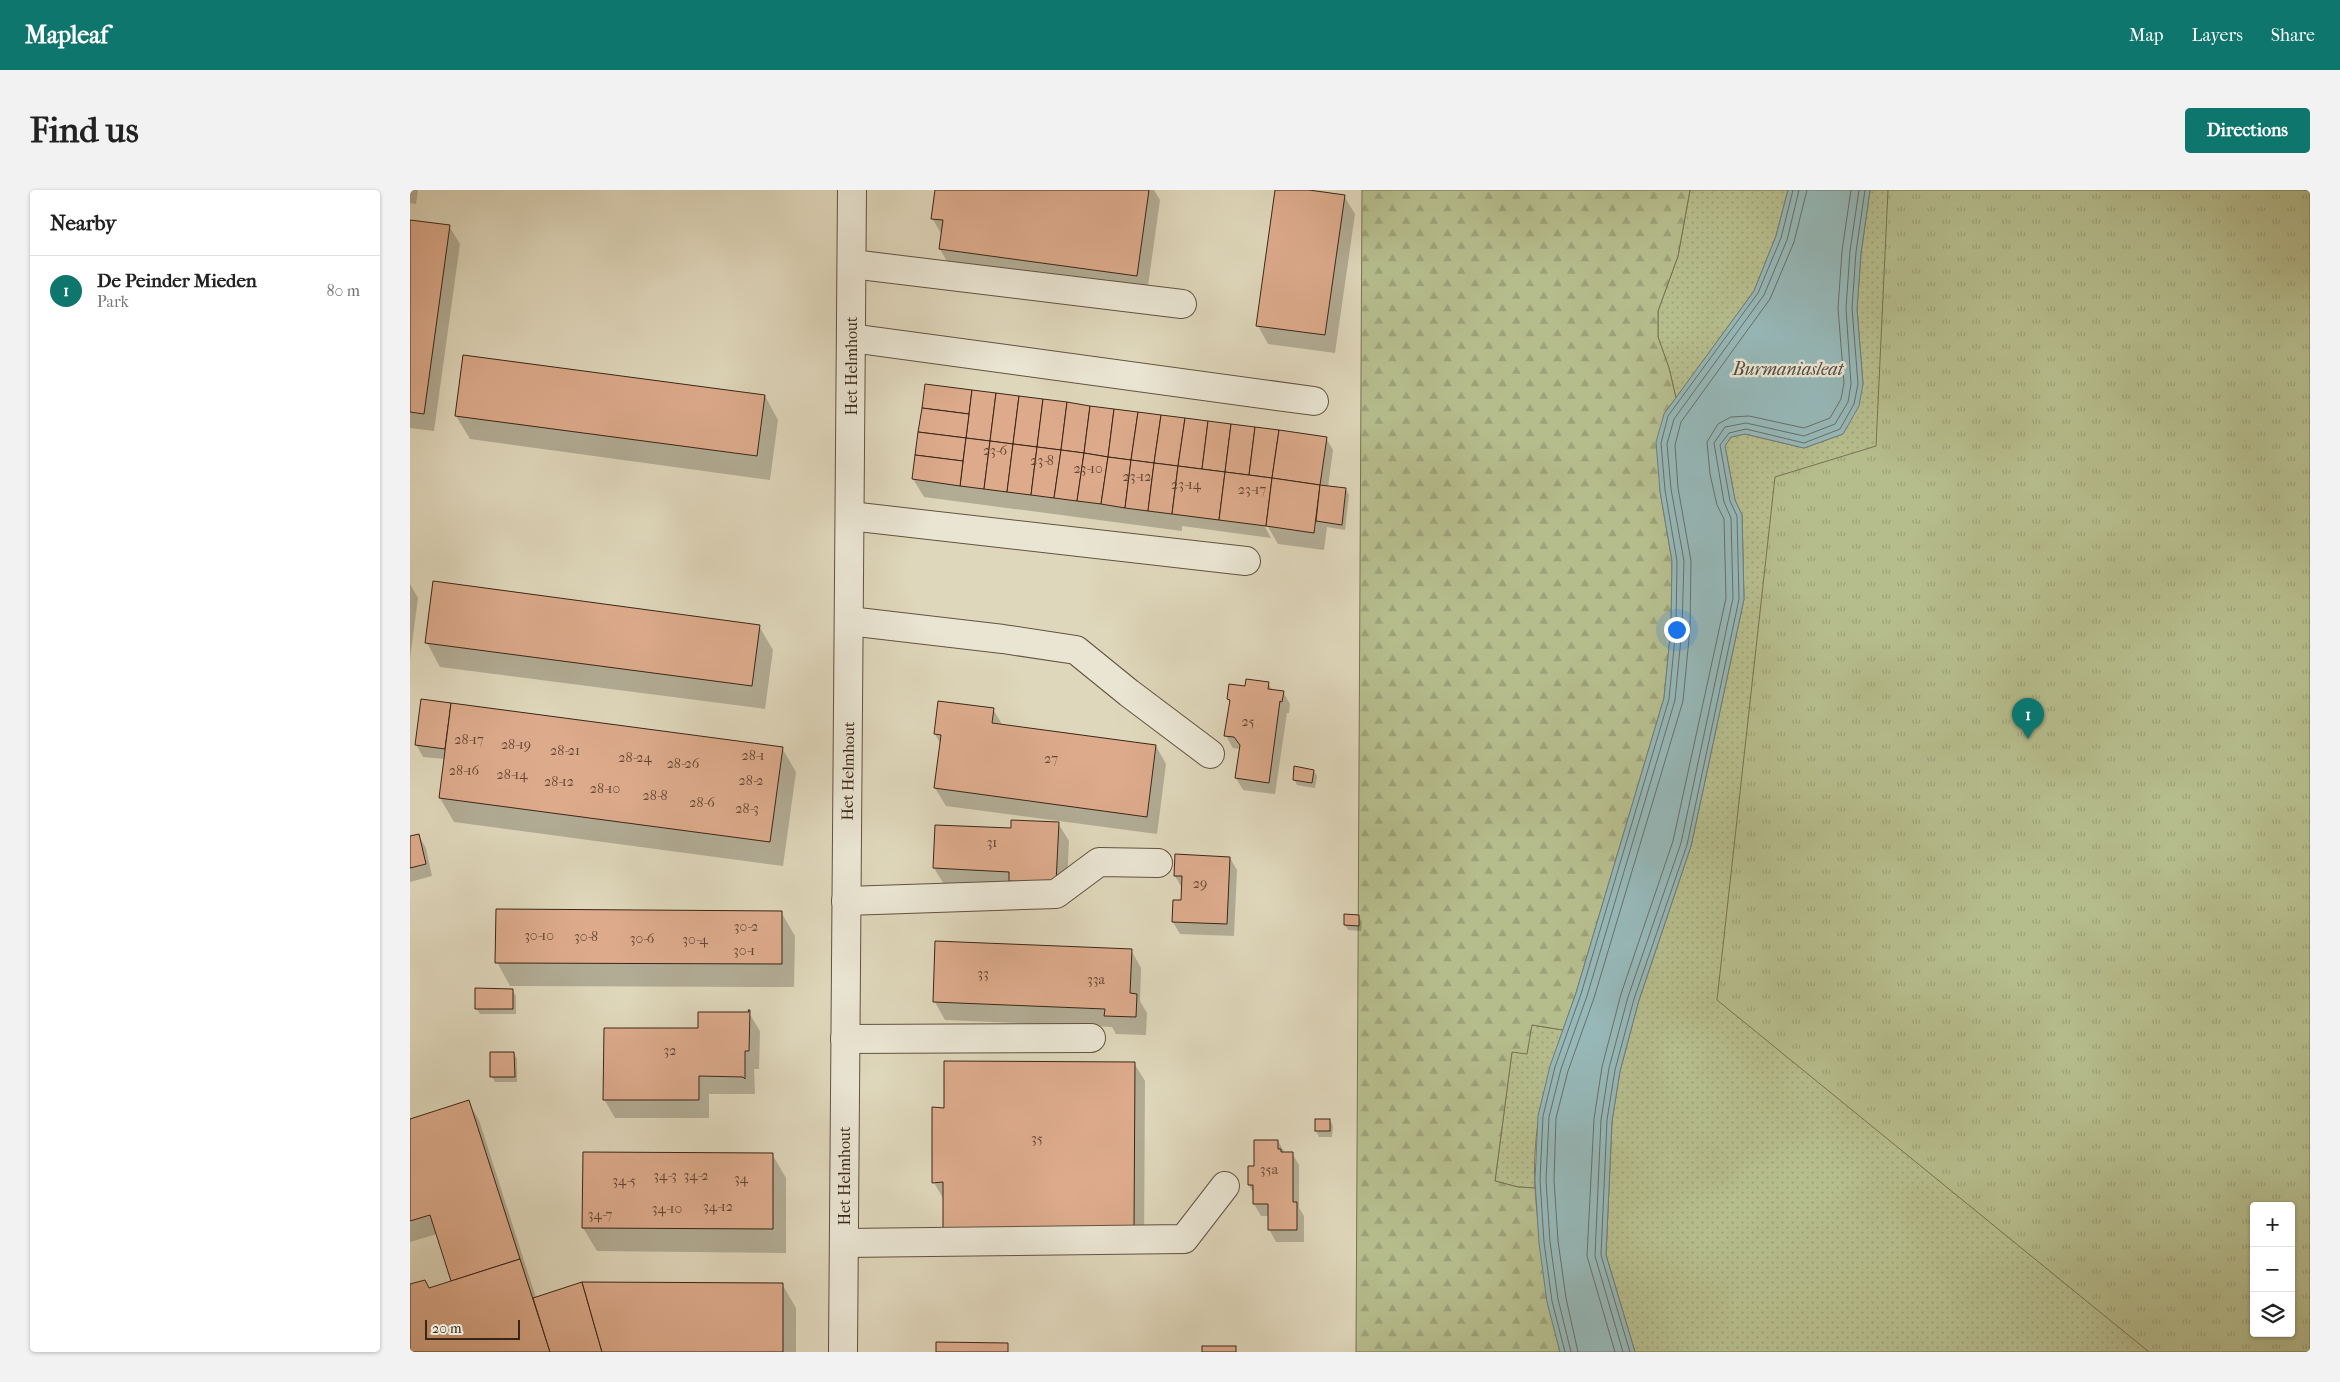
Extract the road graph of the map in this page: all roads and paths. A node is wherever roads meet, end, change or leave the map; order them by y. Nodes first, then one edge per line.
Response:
1 (852, 190) edge
2 (852, 264) junction
3 (1182, 304) dead end
4 (851, 338) junction
5 (1314, 401) dead end
6 (850, 516) junction
7 (1246, 561) dead end
8 (849, 621) junction
9 (1210, 754) dead end
10 (1158, 863) dead end
11 (846, 901) junction
12 (1091, 1038) dead end
13 (845, 1039) junction
14 (1225, 1186) dead end
15 (844, 1243) junction
16 (844, 1352) edge

1 - 2 street, Het Helmhout
2 - 3 street
2 - 4 street, Het Helmhout
4 - 5 street
4 - 6 street, Het Helmhout
6 - 7 street
6 - 8 street, Het Helmhout
8 - 9 street
8 - 11 street, Het Helmhout
10 - 11 street
11 - 13 street, Het Helmhout
12 - 13 street
13 - 15 street, Het Helmhout
14 - 15 street
15 - 16 street, Het Helmhout

